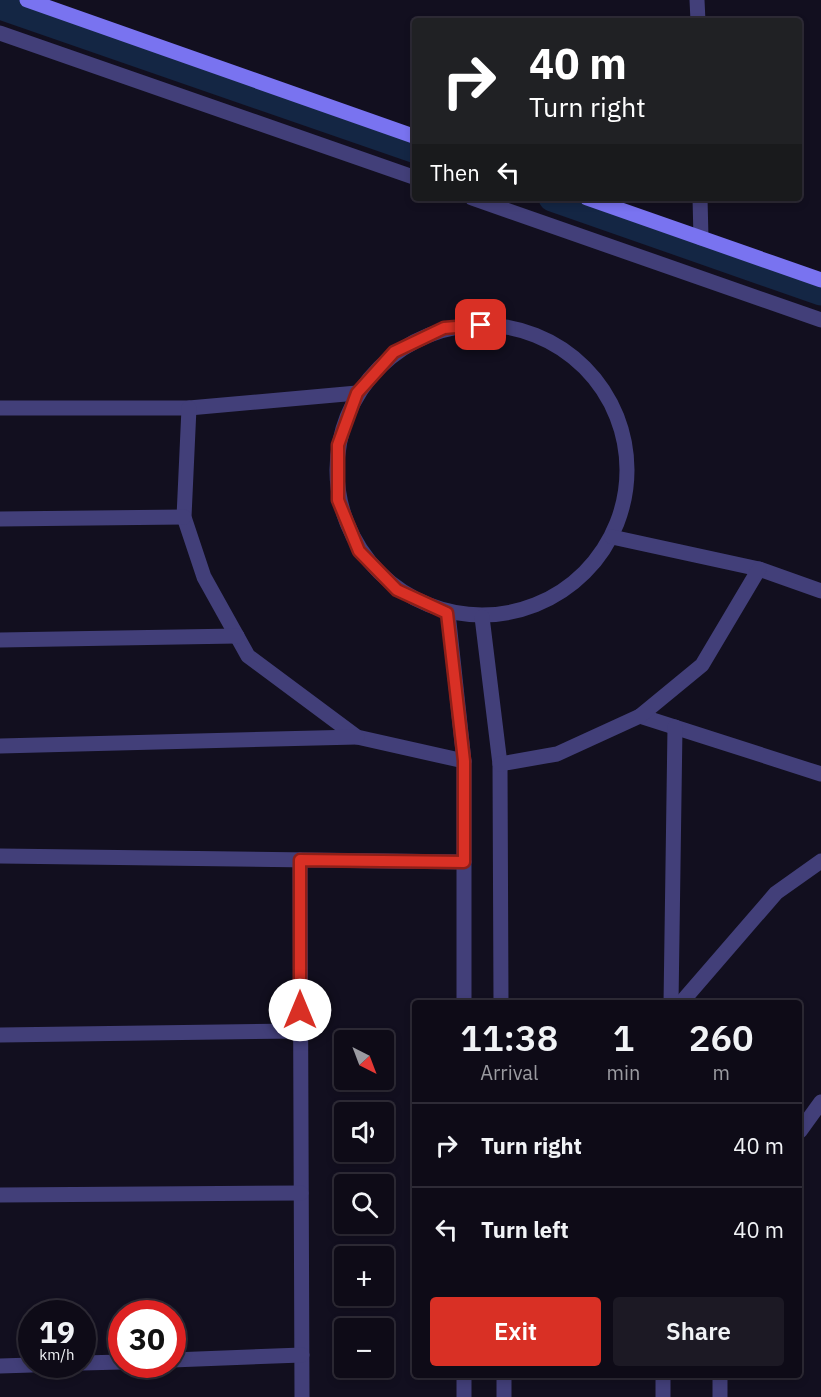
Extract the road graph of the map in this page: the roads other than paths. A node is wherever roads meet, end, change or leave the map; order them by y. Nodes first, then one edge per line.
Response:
1 (27, 0) edge
2 (697, 0) edge
3 (698, 18) edge
4 (0, 33) edge
5 (412, 136) edge
6 (412, 177) edge
7 (481, 201) edge
8 (595, 201) edge
9 (700, 201) edge
10 (700, 238) junction
11 (821, 280) edge
12 (821, 320) edge
13 (357, 393) junction
14 (0, 408) edge
15 (189, 408) junction
16 (184, 518) junction
17 (0, 519) edge
18 (612, 537) junction
19 (759, 569) junction
20 (821, 591) edge
21 (447, 613) junction
22 (482, 617) junction
23 (237, 636) junction
24 (0, 640) edge
25 (640, 716) junction
26 (675, 727) junction
27 (357, 737) junction
28 (0, 746) edge
29 (464, 761) junction
30 (500, 764) junction
31 (821, 774) edge
32 (0, 856) edge
33 (300, 860) junction
34 (821, 861) edge
35 (464, 862) junction
36 (464, 1000) edge
37 (501, 1000) edge
38 (671, 1000) edge
39 (683, 1000) edge
40 (300, 1032) junction
41 (0, 1035) edge
42 (821, 1102) edge
43 (802, 1128) edge
44 (301, 1193) junction
45 (0, 1195) edge
46 (302, 1355) junction
47 (186, 1359) edge
48 (18, 1365) edge
49 (0, 1366) edge
50 (464, 1378) edge
51 (504, 1378) edge
52 (663, 1378) edge
53 (720, 1378) edge
54 (302, 1397) edge
55 (464, 1397) edge
56 (504, 1397) edge
57 (663, 1397) edge
58 (720, 1397) edge

1 - 5 street
2 - 3 street
4 - 6 street
7 - 12 street
8 - 10 street
9 - 10 street
10 - 11 street
13 - 15 street
13 - 18 street
13 - 21 street
14 - 15 street
15 - 16 street
16 - 17 street
16 - 23 street
18 - 19 street
18 - 22 street
19 - 20 street
19 - 25 street
21 - 22 street
21 - 29 street
22 - 30 street
23 - 24 street
23 - 27 street
25 - 26 street
25 - 30 street
26 - 31 street
26 - 38 street
27 - 28 street
27 - 29 street
29 - 35 street
30 - 37 street
32 - 33 street
33 - 35 street
33 - 40 street
34 - 39 street
35 - 36 street
40 - 41 street
40 - 44 street
42 - 43 street
44 - 45 street
44 - 46 street
46 - 47 street
46 - 54 street
48 - 49 street
50 - 55 street
51 - 56 street
52 - 57 street
53 - 58 street

